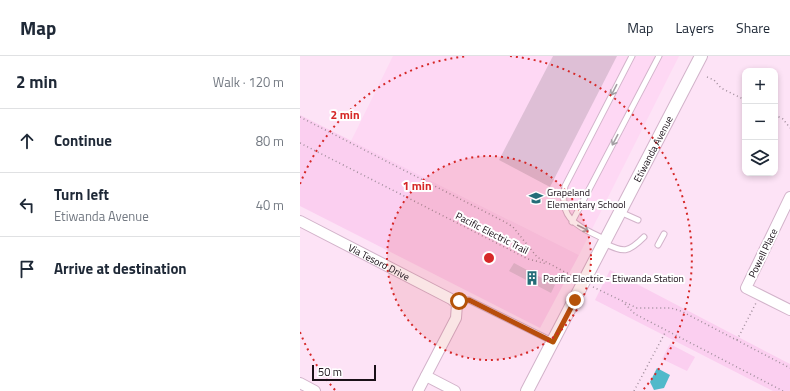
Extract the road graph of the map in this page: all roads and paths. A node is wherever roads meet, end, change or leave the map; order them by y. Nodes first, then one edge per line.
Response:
1 (632, 56) edge
2 (659, 56) edge
3 (701, 56) edge
4 (707, 77) dead end
5 (742, 98) edge
6 (778, 116) edge
7 (300, 117) edge
8 (790, 128) edge
9 (300, 143) edge
10 (790, 197) edge
11 (620, 212) junction
12 (638, 220) dead end
13 (300, 222) edge
14 (572, 222) junction
15 (664, 234) dead end
16 (644, 237) dead end
17 (605, 242) junction
18 (658, 245) dead end
19 (760, 295) junction
20 (457, 304) junction
21 (790, 310) edge
22 (666, 330) junction
23 (737, 340) junction
24 (553, 342) junction
25 (790, 368) edge
26 (426, 376) junction
27 (300, 383) edge
28 (315, 391) edge
29 (418, 391) edge
30 (455, 391) edge
31 (527, 391) edge
32 (634, 391) edge
33 (784, 391) edge

1 -> 14 lane
2 -> 14 lane
3 - 11 street, Etiwanda Avenue
4 - 5 path
6 - 8 path
7 - 9 path, Pacific Electric Trail
10 - 19 street, Powell Place
11 - 12 lane
11 - 17 street, Etiwanda Avenue
13 - 20 street, Via Tesoro Drive
14 -> 17 lane
15 - 18 lane
16 - 17 lane
17 - 24 street, Etiwanda Avenue
19 - 21 street
19 - 23 path
20 - 24 lane
20 - 26 street
22 - 23 path
22 - 32 path
22 - 33 path
23 - 25 path
24 - 31 street, Etiwanda Avenue
26 - 29 street
26 - 30 street
27 - 28 street

